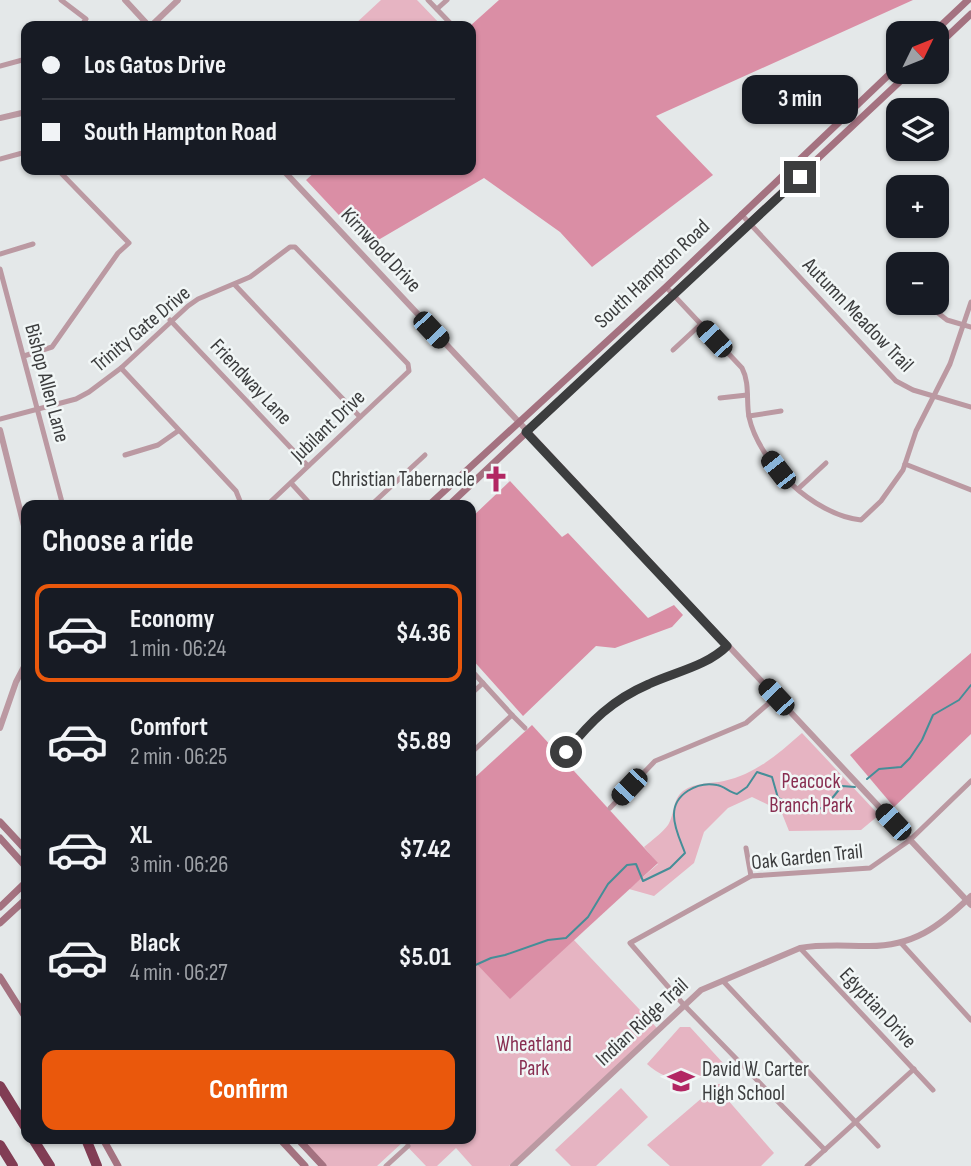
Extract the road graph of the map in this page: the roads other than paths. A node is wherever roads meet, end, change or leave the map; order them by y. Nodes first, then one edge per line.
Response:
1 (61, 0) edge
2 (125, 0) edge
3 (178, 0) edge
4 (428, 0) edge
5 (447, 0) edge
6 (968, 0) edge
7 (437, 9) junction
8 (971, 14) edge
9 (85, 21) edge
10 (145, 21) edge
11 (155, 21) edge
12 (448, 21) edge
13 (946, 21) edge
14 (949, 35) edge
15 (21, 60) edge
16 (0, 66) edge
17 (884, 80) joint
18 (898, 84) edge
19 (892, 89) junction
20 (21, 113) edge
21 (0, 118) edge
22 (843, 118) junction
23 (851, 128) junction
24 (21, 153) edge
25 (0, 159) edge
26 (63, 175) edge
27 (288, 175) edge
28 (741, 214) junction
29 (750, 225) junction
30 (33, 244) dead end
31 (0, 254) edge
32 (0, 269) edge
33 (235, 285) junction
34 (666, 287) junction
35 (673, 295) junction
36 (971, 302) edge
37 (940, 315) edge
38 (170, 320) junction
39 (701, 324) junction
40 (968, 326) edge
41 (673, 350) dead end
42 (24, 356) junction
43 (409, 367) joint
44 (121, 368) junction
45 (747, 394) junction
46 (936, 396) junction
47 (720, 398) dead end
48 (971, 407) edge
49 (38, 409) junction
50 (780, 411) dead end
51 (749, 416) junction
52 (360, 417) junction
53 (0, 419) edge
54 (517, 422) junction
55 (0, 430) edge
56 (178, 431) junction
57 (526, 432) junction
58 (425, 454) dead end
59 (125, 455) dead end
60 (826, 463) dead end
61 (905, 464) junction
62 (308, 466) junction
63 (291, 483) junction
64 (798, 489) junction
65 (971, 490) edge
66 (61, 500) edge
67 (240, 500) edge
68 (273, 500) edge
69 (307, 500) edge
70 (376, 500) edge
71 (434, 500) edge
72 (454, 500) edge
73 (21, 514) edge
74 (727, 646) junction
75 (21, 672) edge
76 (476, 675) edge
77 (483, 683) junction
78 (476, 689) edge
79 (776, 697) junction
80 (512, 715) junction
81 (0, 728) edge
82 (525, 728) dead end
83 (476, 748) edge
84 (566, 752) dead end
85 (971, 781) edge
86 (610, 808) dead end
87 (0, 822) edge
88 (0, 838) edge
89 (910, 840) junction
90 (21, 845) edge
91 (746, 848) dead end
92 (21, 861) edge
93 (751, 876) junction
94 (21, 888) edge
95 (970, 900) edge
96 (21, 904) edge
97 (0, 907) edge
98 (0, 923) edge
99 (901, 943) junction
100 (800, 948) junction
101 (0, 977) edge
102 (723, 981) junction
103 (684, 1005) junction
104 (21, 1010) edge
105 (971, 1020) edge
106 (914, 1069) junction
107 (0, 1086) edge
108 (933, 1090) dead end
109 (21, 1120) edge
110 (856, 1122) junction
111 (36, 1144) edge
112 (88, 1144) edge
113 (106, 1144) edge
114 (284, 1144) edge
115 (303, 1144) edge
116 (0, 1145) edge
117 (408, 1146) dead end
118 (878, 1146) dead end
119 (825, 1150) junction
120 (13, 1166) edge
121 (50, 1166) edge
122 (97, 1166) edge
123 (118, 1166) edge
124 (305, 1166) edge
125 (323, 1166) edge
126 (386, 1166) edge
127 (513, 1166) edge
128 (807, 1166) edge

1 - 9 street
2 - 10 street
3 - 11 street
4 - 7 street
5 - 7 street
6 - 13 main road
7 - 12 street
8 - 14 main road
15 - 16 street
17 - 19 main road
17 - 22 main road, South Hampton Road
18 - 19 main road, South Hampton Road
19 - 23 main road, South Hampton Road
20 - 21 street
22 - 23 main road
22 - 28 main road, South Hampton Road
23 - 29 main road, South Hampton Road
24 - 25 street
26 - 42 street
27 - 54 street, Kirnwood Drive
28 - 29 street, Autumn Meadow Trail
28 - 34 main road, South Hampton Road
29 - 35 main road, South Hampton Road
29 - 46 street, Autumn Meadow Trail
30 - 31 street
32 - 42 street, Bishop Allen Lane
33 - 38 street, Trinity Gate Drive
33 - 43 street, Trinity Gate Drive
33 - 52 street
34 - 35 street
34 - 54 main road, South Hampton Road
35 - 39 street
35 - 57 main road, South Hampton Road
36 - 40 street
37 - 40 street
38 - 44 street, Trinity Gate Drive
38 - 62 street, Friendway Lane
39 - 41 street
39 - 45 street
40 - 46 street
42 - 49 street, Bishop Allen Lane
43 - 52 street, Jubilant Drive
44 - 49 street, Trinity Gate Drive
44 - 56 street
45 - 47 street
45 - 51 street
46 - 48 street, Autumn Meadow Trail
46 - 61 street
49 - 53 street, Trinity Gate Drive
49 - 66 street, Bishop Allen Lane
50 - 51 street
51 - 64 street
52 - 62 street, Jubilant Drive
54 - 57 street, Kirnwood Drive
54 - 71 main road, South Hampton Road
55 - 73 street
56 - 59 street
56 - 67 street
57 - 72 main road, South Hampton Road
57 - 74 street, Kirnwood Drive
58 - 70 street
60 - 64 street
61 - 64 street
61 - 65 street
62 - 63 street, Jubilant Drive
63 - 68 street, Jubilant Drive
63 - 69 street
74 - 79 street, Kirnwood Drive
74 - 84 street
75 - 81 street
76 - 77 street
77 - 78 street
77 - 80 street
79 - 86 street
79 - 89 street, Kirnwood Drive
80 - 82 street
80 - 83 street
85 - 89 street, Oak Garden Trail
87 - 90 main road
88 - 92 main road
89 - 93 street, Oak Garden Trail
89 - 95 street, Kirnwood Drive
91 - 93 street
93 - 103 street, Oak Garden Trail
94 - 97 main road
95 - 99 street, Indian Ridge Trail
96 - 98 main road
99 - 100 street, Indian Ridge Trail
99 - 105 street
100 - 102 street, Indian Ridge Trail
100 - 106 street, Egyptian Drive
101 - 104 main road
102 - 103 street, Indian Ridge Trail
102 - 110 street
103 - 119 street
103 - 127 street, Indian Ridge Trail
106 - 108 street, Egyptian Drive
106 - 110 street
107 - 109 highway
110 - 118 street
110 - 119 street
111 - 121 highway
112 - 122 highway
113 - 123 main road
114 - 124 main road
115 - 125 main road
116 - 120 highway
117 - 126 street
119 - 128 street

